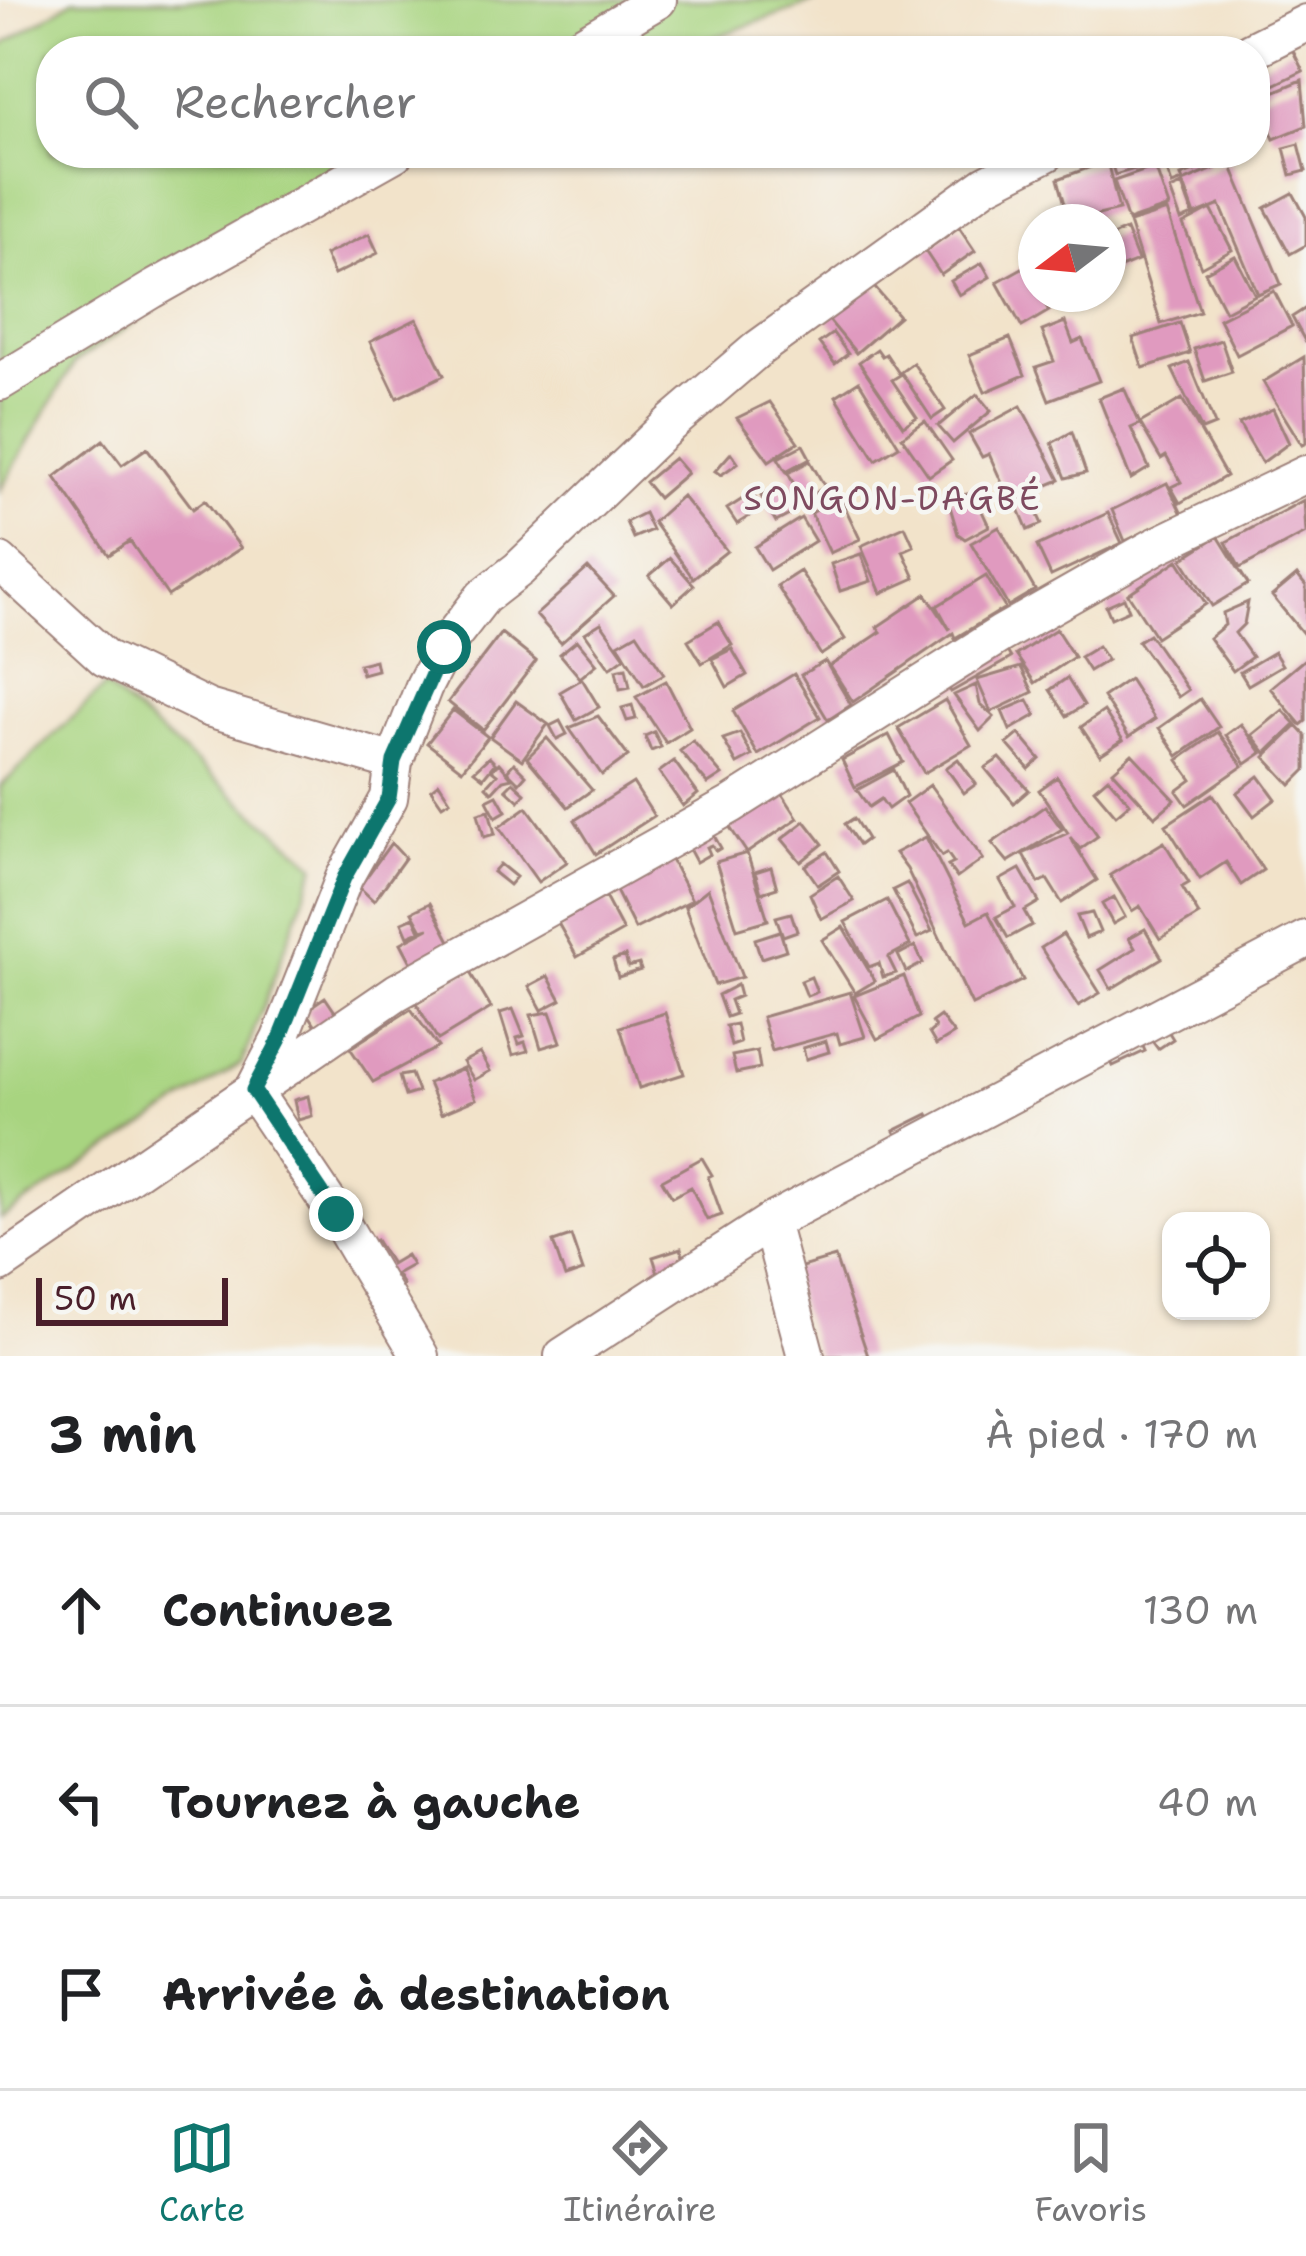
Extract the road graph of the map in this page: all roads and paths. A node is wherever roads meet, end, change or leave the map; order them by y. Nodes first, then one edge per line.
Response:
1 (658, 0) edge
2 (1306, 23) edge
3 (597, 36) edge
4 (1270, 41) edge
5 (368, 168) edge
6 (1017, 168) edge
7 (0, 382) edge
8 (1306, 474) edge
9 (0, 562) edge
10 (394, 761) junction
11 (1306, 940) edge
12 (253, 1090) junction
13 (770, 1222) junction
14 (0, 1264) edge
15 (420, 1356) edge
16 (563, 1356) edge
17 (806, 1356) edge

1 - 3 street
2 - 4 street
5 - 7 street
6 - 10 street
8 - 12 street
9 - 10 street
10 - 12 street
11 - 13 street
12 - 14 street
12 - 15 street
13 - 16 street
13 - 17 street

